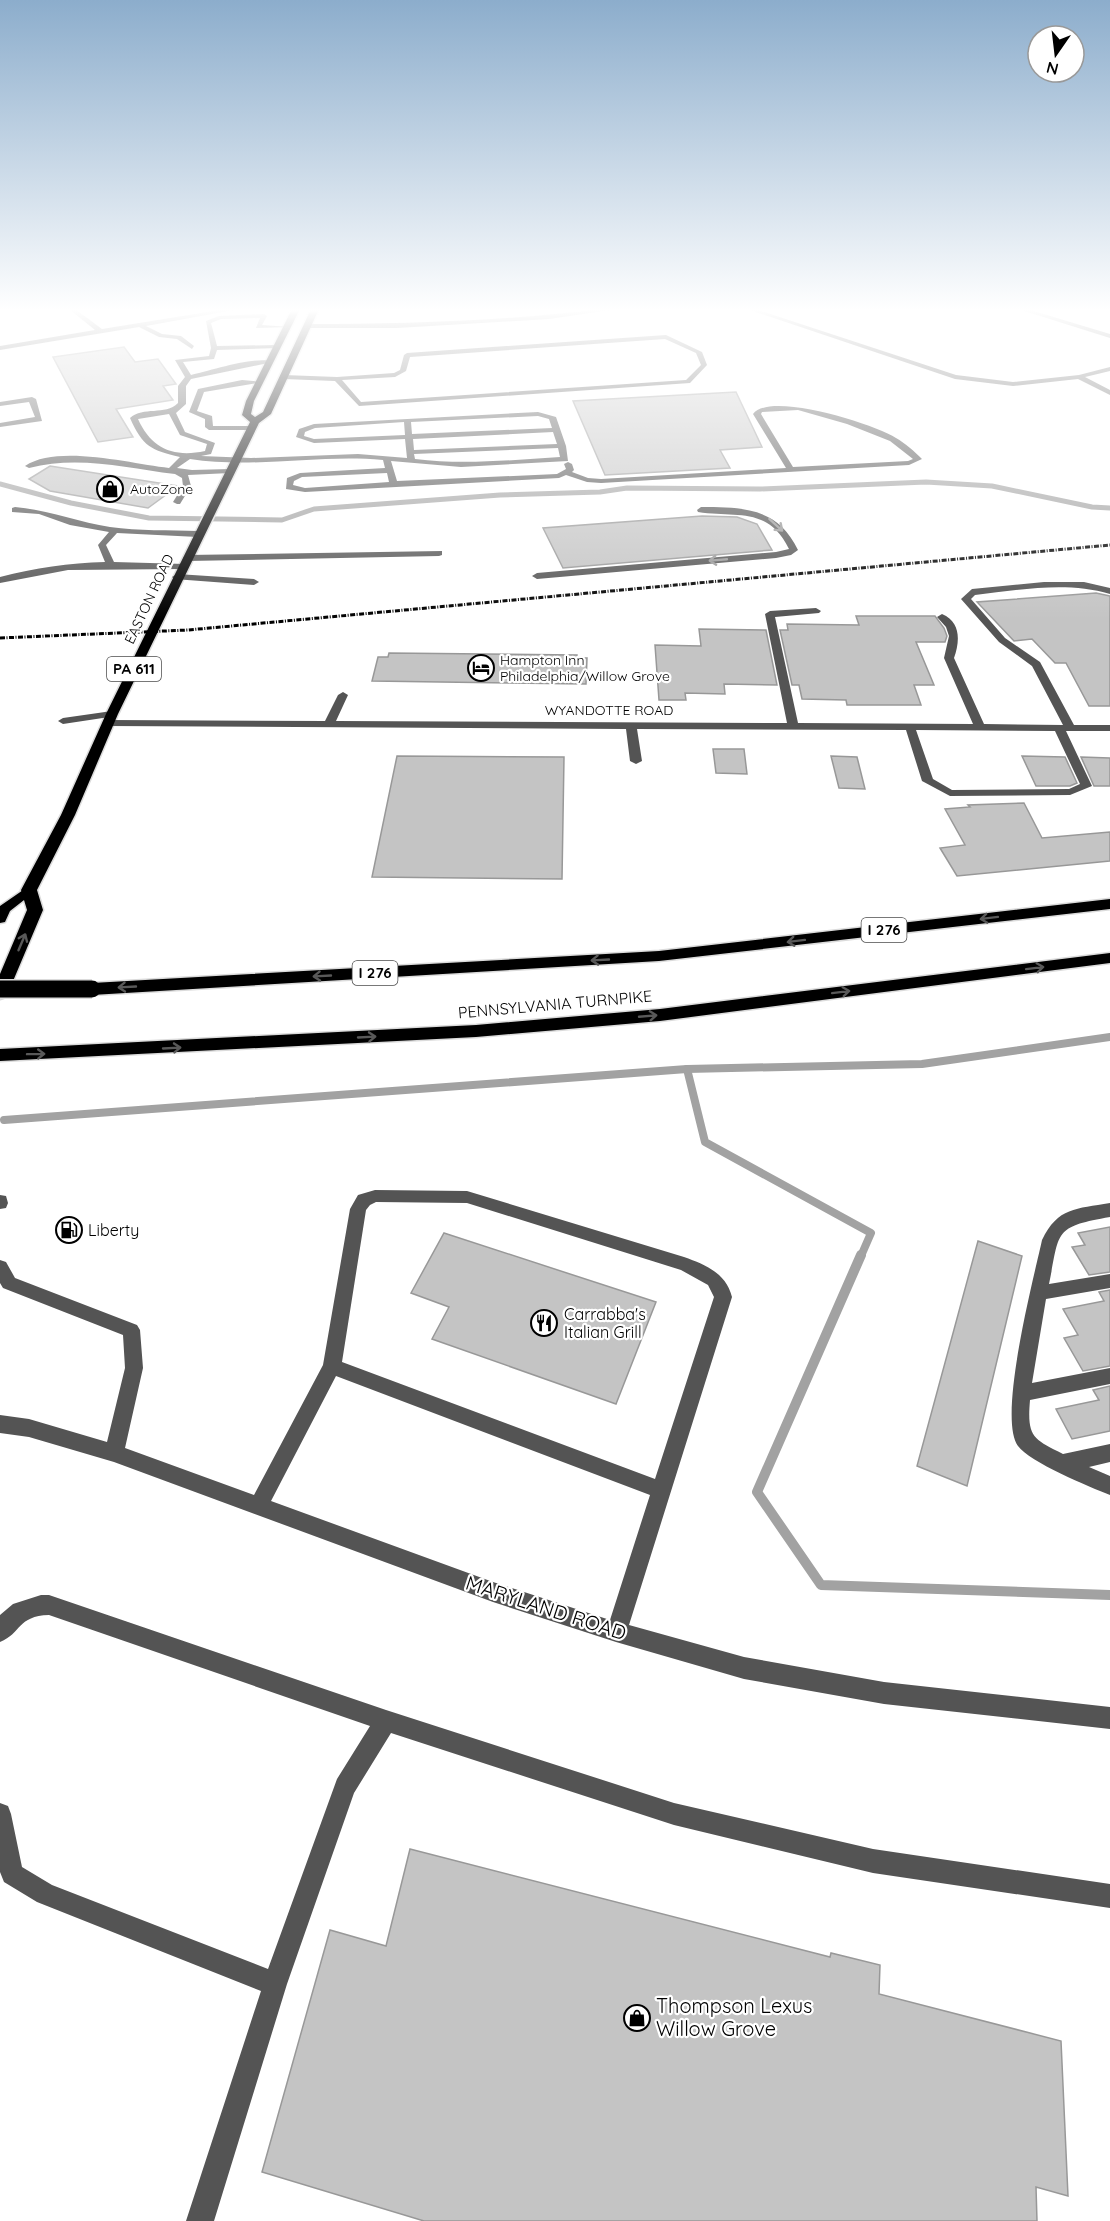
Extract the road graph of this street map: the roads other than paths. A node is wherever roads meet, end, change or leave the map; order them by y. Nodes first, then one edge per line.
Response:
1 (37, 413) edge
2 (172, 413) joint
3 (195, 413) edge
4 (247, 413) edge
5 (268, 413) edge
6 (758, 413) edge
7 (815, 413) edge
8 (407, 420) junction
9 (253, 425) junction
10 (0, 426) edge
11 (556, 430) junction
12 (409, 437) junction
13 (562, 446) junction
14 (410, 452) junction
15 (188, 456) junction
16 (566, 459) junction
17 (236, 460) junction
18 (387, 460) junction
19 (411, 462) junction
20 (29, 466) dead end
21 (390, 470) junction
22 (791, 470) junction
23 (230, 471) junction
24 (183, 473) junction
25 (567, 473) junction
26 (394, 484) junction
27 (177, 502) dead end
28 (15, 510) dead end
29 (700, 510) dead end
30 (200, 529) junction
31 (115, 530) junction
32 (439, 553) dead end
33 (111, 565) junction
34 (182, 567) junction
35 (0, 574) edge
36 (13, 576) junction
37 (537, 576) dead end
38 (0, 580) edge
39 (254, 582) dead end
40 (1110, 591) edge
41 (816, 611) dead end
42 (942, 617) dead end
43 (343, 695) dead end
44 (110, 718) junction
45 (63, 721) dead end
46 (329, 724) junction
47 (631, 725) junction
48 (793, 726) junction
49 (910, 727) junction
50 (980, 727) junction
51 (1064, 728) junction
52 (1110, 728) edge
53 (636, 761) dead end
54 (29, 890) junction
55 (1110, 904) edge
56 (0, 919) edge
57 (1110, 958) edge
58 (0, 991) edge
59 (0, 1055) edge
60 (1110, 1210) edge
61 (0, 1267) edge
62 (1110, 1281) edge
63 (1040, 1293) junction
64 (332, 1366) junction
65 (1110, 1376) edge
66 (1023, 1393) junction
67 (0, 1424) edge
68 (114, 1453) junction
69 (1110, 1453) edge
70 (1064, 1463) junction
71 (1110, 1486) edge
72 (661, 1490) junction
73 (258, 1506) junction
74 (0, 1632) edge
75 (616, 1632) junction
76 (1110, 1718) edge
77 (386, 1721) junction
78 (0, 1814) edge
79 (1110, 1896) edge
80 (275, 1984) junction
81 (200, 2221) edge

1 - 10 street
2 - 15 street
2 - 15 street
3 - 9 street
4 - 9 highway, EASTON ROAD / PA 611
5 - 9 highway, EASTON ROAD / PA 611
6 - 22 street
7 - 22 street
8 - 11 street
8 - 12 street
8 - 12 street
9 - 17 highway, EASTON ROAD / PA 611
11 - 12 street
11 - 13 street
12 - 14 street
13 - 14 street
13 - 16 street
14 - 19 street
15 - 17 street
15 - 24 street
16 - 19 street
16 - 25 street
17 - 18 street
17 - 23 highway, EASTON ROAD / PA 611
18 - 19 street
18 - 21 street
20 - 24 street
21 - 26 street
21 - 26 street
22 - 25 street
23 - 24 street
23 - 30 highway, EASTON ROAD / PA 611
24 - 27 street
25 - 26 street
28 - 31 street
29 -> 37 street
30 - 31 street
30 - 34 highway, EASTON ROAD / PA 611
31 - 33 street
32 - 34 street
33 - 34 street
33 - 36 street
34 - 39 street
34 - 44 highway, EASTON ROAD / PA 611
35 - 36 street
36 - 38 street
40 - 51 street
41 - 48 street
42 - 50 street
43 - 46 street
44 - 45 street, WYANDOTTE ROAD
44 - 46 street, WYANDOTTE ROAD
44 - 54 highway, EASTON ROAD / PA 611
46 - 47 street, WYANDOTTE ROAD
47 - 48 street, WYANDOTTE ROAD
47 - 53 street
48 - 49 street, WYANDOTTE ROAD
49 - 50 street, WYANDOTTE ROAD
49 - 51 street
50 - 51 street, WYANDOTTE ROAD
51 - 52 street, WYANDOTTE ROAD
54 - 56 main road, EASTON ROAD / PA 611
58 -> 54 highway
55 -> 58 highway, I 276, bridge
59 -> 57 highway, PENNSYLVANIA TURNPIKE
60 - 63 street
61 - 68 street
62 - 63 street
63 - 66 street
64 - 72 street
64 - 72 street
64 - 73 street
65 - 66 street
66 - 70 street
67 - 68 street, MARYLAND ROAD
68 - 73 street, MARYLAND ROAD
69 - 70 street
70 - 71 street
72 - 75 street
73 - 75 street, MARYLAND ROAD
74 - 77 street
75 - 76 street, MARYLAND ROAD
77 - 79 street
77 - 80 street
78 - 80 street
80 - 81 street

